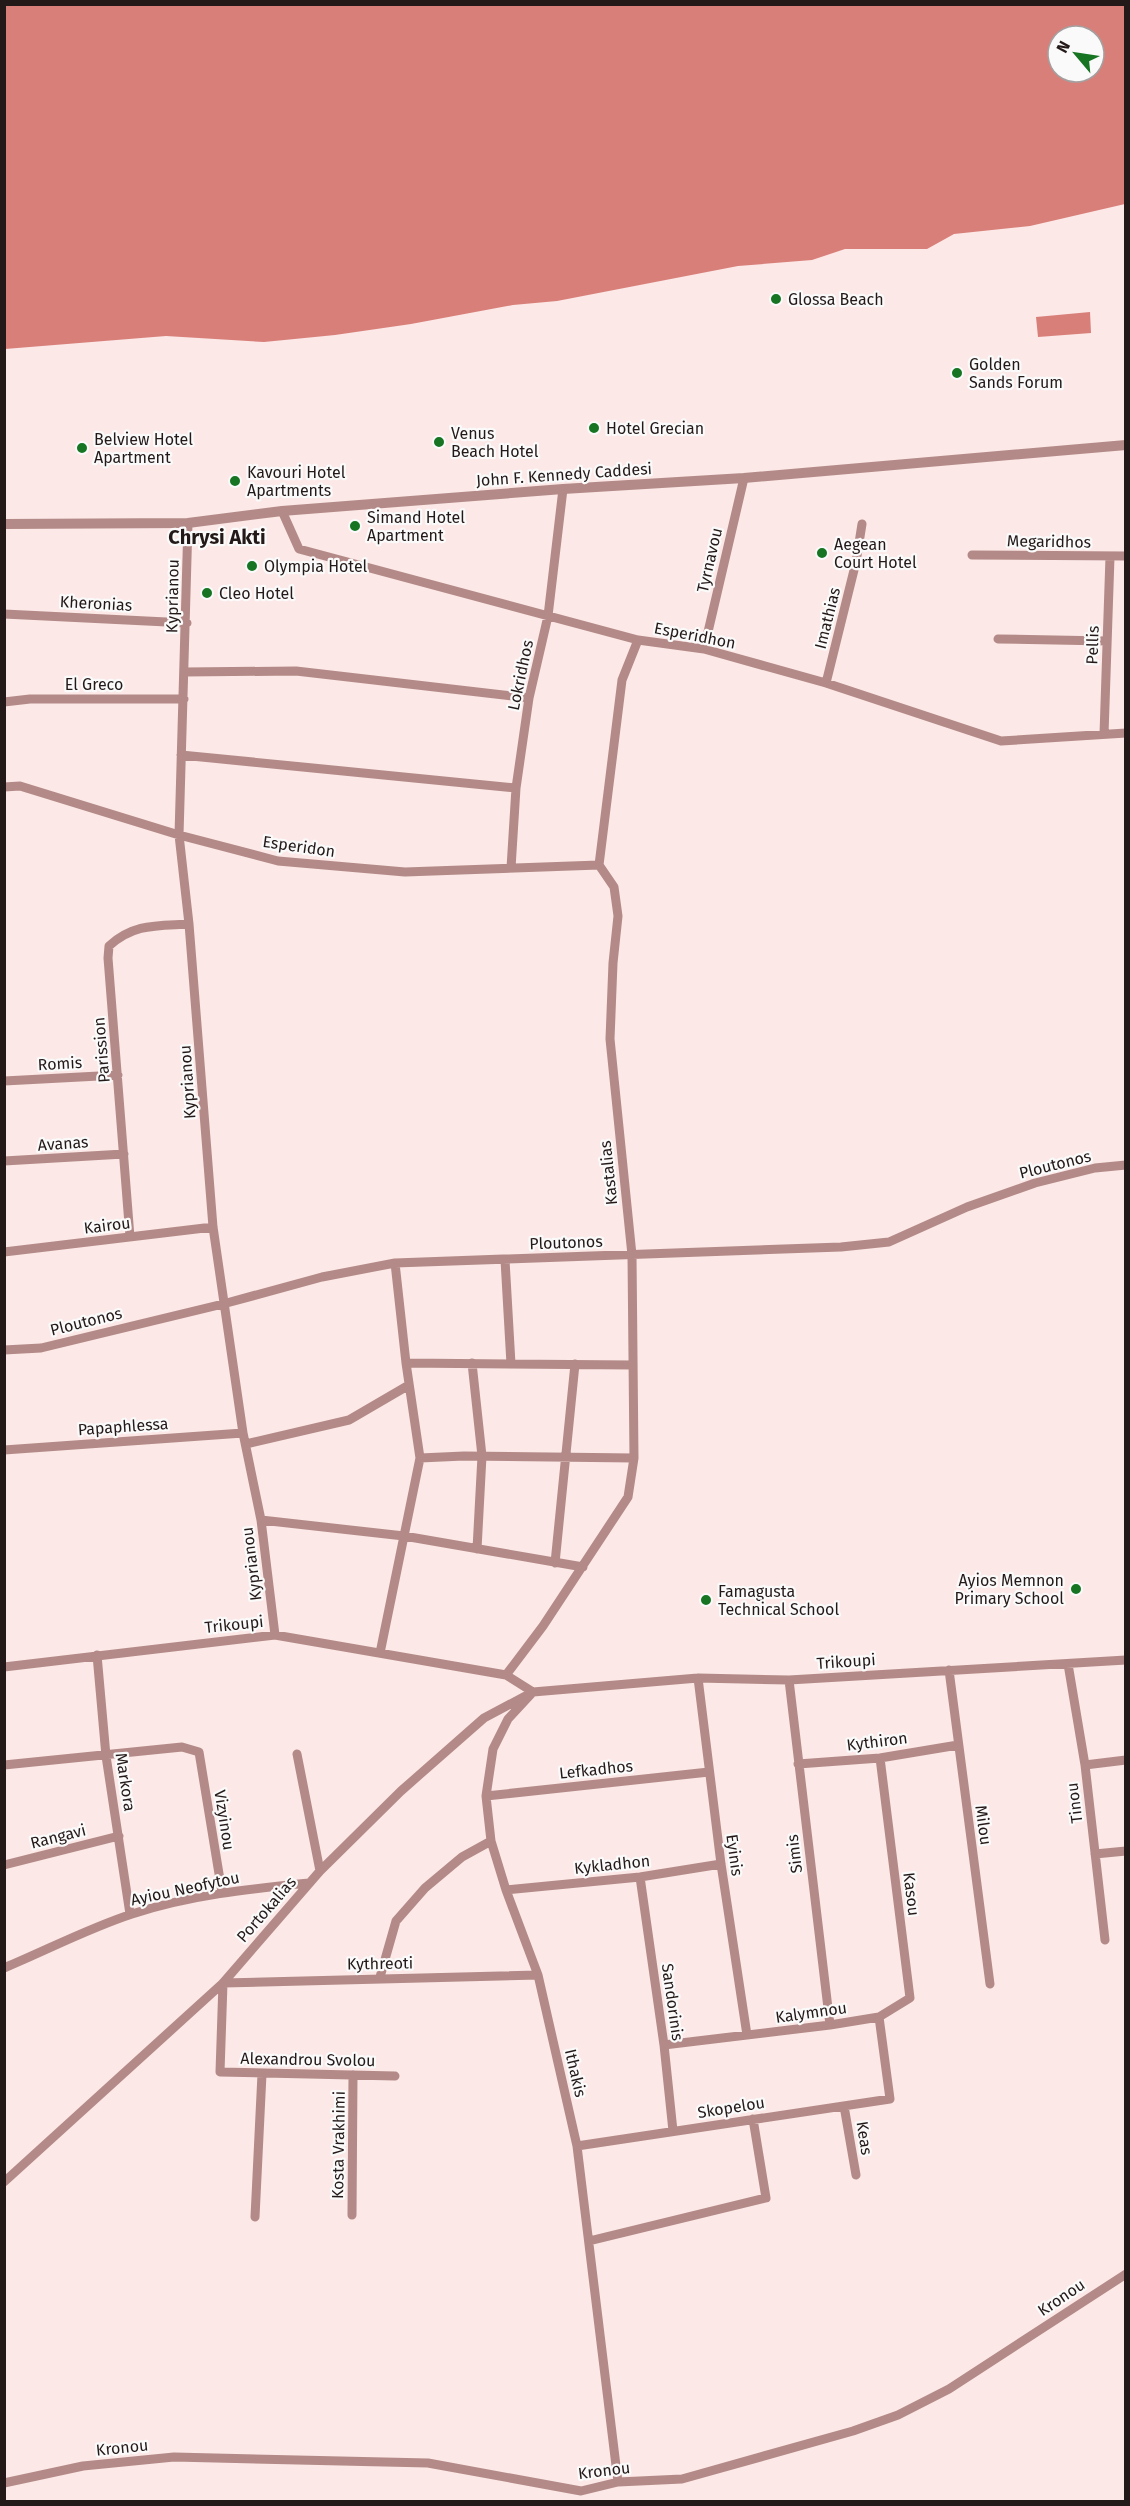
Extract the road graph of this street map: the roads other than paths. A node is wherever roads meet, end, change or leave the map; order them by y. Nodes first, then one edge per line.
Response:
1 (1125, 446) edge
2 (744, 478) junction
3 (563, 489) junction
4 (282, 511) junction
5 (188, 523) junction
6 (4, 524) edge
7 (862, 524) dead end
8 (972, 555) dead end
9 (1125, 556) edge
10 (1110, 557) junction
11 (4, 614) edge
12 (548, 616) junction
13 (187, 622) junction
14 (998, 639) dead end
15 (638, 640) junction
16 (1107, 641) junction
17 (704, 649) junction
18 (185, 672) junction
19 (826, 683) junction
20 (529, 698) junction
21 (184, 699) junction
22 (4, 702) edge
23 (1104, 734) junction
24 (1125, 734) edge
25 (181, 755) junction
26 (4, 787) edge
27 (516, 788) junction
28 (179, 835) junction
29 (599, 865) junction
30 (511, 868) junction
31 (189, 924) junction
32 (118, 1075) junction
33 (4, 1081) edge
34 (124, 1154) junction
35 (4, 1161) edge
36 (1125, 1165) edge
37 (213, 1227) junction
38 (130, 1237) junction
39 (4, 1252) edge
40 (632, 1255) junction
41 (505, 1260) junction
42 (395, 1263) junction
43 (223, 1304) junction
44 (4, 1350) edge
45 (406, 1363) junction
46 (472, 1363) junction
47 (511, 1364) junction
48 (575, 1365) junction
49 (633, 1365) junction
50 (409, 1385) junction
51 (243, 1433) junction
52 (246, 1444) junction
53 (4, 1450) edge
54 (482, 1456) junction
55 (420, 1458) junction
56 (567, 1458) junction
57 (634, 1458) junction
58 (261, 1520) junction
59 (404, 1536) junction
60 (477, 1549) junction
61 (555, 1563) junction
62 (583, 1567) junction
63 (275, 1635) junction
64 (380, 1653) junction
65 (97, 1655) junction
66 (1125, 1660) edge
67 (1068, 1664) junction
68 (4, 1667) edge
69 (949, 1670) junction
70 (506, 1675) junction
71 (698, 1678) junction
72 (789, 1680) junction
73 (568, 1687) joint
74 (532, 1692) junction
75 (958, 1745) junction
76 (297, 1754) dead end
77 (106, 1756) junction
78 (880, 1758) junction
79 (1125, 1760) edge
80 (798, 1764) junction
81 (4, 1765) edge
82 (1085, 1765) junction
83 (709, 1772) junction
84 (486, 1796) junction
85 (119, 1836) junction
86 (491, 1841) junction
87 (1125, 1851) edge
88 (1095, 1854) junction
89 (721, 1864) junction
90 (4, 1865) edge
91 (320, 1871) junction
92 (640, 1877) junction
93 (309, 1883) junction
94 (506, 1890) junction
95 (222, 1892) junction
96 (130, 1914) junction
97 (1105, 1940) dead end
98 (4, 1968) edge
99 (538, 1975) junction
100 (380, 1977) junction
101 (222, 1983) junction
102 (990, 1984) dead end
103 (879, 2016) junction
104 (830, 2025) junction
105 (747, 2035) junction
106 (664, 2045) junction
107 (262, 2074) junction
108 (353, 2075) junction
109 (395, 2076) dead end
110 (844, 2106) junction
111 (753, 2119) junction
112 (673, 2131) junction
113 (577, 2146) junction
114 (856, 2175) dead end
115 (4, 2182) edge
116 (352, 2215) dead end
117 (255, 2217) dead end
118 (589, 2241) junction
119 (1125, 2274) edge
120 (618, 2482) junction
121 (4, 2483) edge

1 - 2 street, John F. Kennedy Caddesi
2 - 3 street, John F. Kennedy Caddesi
2 - 17 street, Tyrnavou
3 - 4 street, John F. Kennedy Caddesi
3 - 12 street, Lokridhos
4 - 5 street, John F. Kennedy Caddesi
4 - 12 street, Esperidhon
5 - 6 street, John F. Kennedy Caddesi
5 - 13 street, Kyprianou
7 - 19 street, Imathias
8 - 10 street, Megaridhos
9 - 10 street, Megaridhos
10 - 16 street, Pellis
11 - 13 street, Kheronias
12 - 15 street, Esperidhon
12 - 20 street, Lokridhos
13 - 18 street, Kyprianou
14 - 16 street
15 - 17 street, Esperidhon
15 - 29 street
16 - 23 street, Pellis
17 - 19 street, Esperidhon
18 - 20 street
18 - 21 street, Kyprianou
19 - 23 street, Esperidhon
20 - 27 street, Lokridhos
21 - 22 street, El Greco
21 - 25 street, Kyprianou
23 - 24 street, Esperidhon
25 - 27 street
25 - 28 street, Kyprianou
26 - 28 street, Esperidon
27 - 30 street, Lokridhos
28 - 30 street, Esperidon
28 - 31 street, Kyprianou
29 - 30 street, Esperidon
29 - 40 street, Kastalias
31 - 32 street, Parission
31 - 37 street, Kyprianou
32 - 33 street, Romis
32 - 34 street, Parission
34 - 35 street, Avanas
34 - 38 street, Parission
36 - 40 street, Ploutonos
37 - 38 street, Kairou
37 - 43 street, Kyprianou
38 - 39 street, Kairou
40 - 41 street, Ploutonos
40 - 49 street, Kastalias
41 - 42 street, Ploutonos
41 - 47 street
42 - 43 street, Ploutonos
42 - 45 street
43 - 44 street, Ploutonos
43 - 51 street, Kyprianou
45 - 46 street
45 - 50 street
46 - 47 street
46 - 54 street
47 - 48 street
48 - 49 street
48 - 56 street
49 - 57 street, Kastalias
50 - 52 street
50 - 55 street
51 - 52 street, Kyprianou
51 - 53 street, Papaphlessa
52 - 58 street, Kyprianou
54 - 55 street
54 - 56 street
54 - 60 street
55 - 59 street
56 - 57 street
56 - 61 street
57 - 62 street, Kastalias
58 - 59 street
58 - 63 street, Kyprianou
59 - 60 street
59 - 64 street
60 - 61 street
61 - 62 street
62 - 70 street, Kastalias
63 - 64 street, Trikoupi
63 - 65 street, Trikoupi
64 - 70 street, Trikoupi
65 - 68 street, Trikoupi
65 - 77 street, Markora
66 - 67 street, Trikoupi
67 - 69 street, Trikoupi
67 - 82 street, Tinou
69 - 72 street, Trikoupi
69 - 75 street, Milou
70 - 74 street, Trikoupi
71 - 72 street, Trikoupi
71 - 73 street, Trikoupi
71 - 83 street, Eyinis
72 - 80 street, Simis
73 - 74 street, Portokalias
74 - 84 street, Ithakis
74 - 91 street, Portokalias
75 - 78 street, Kythiron
75 - 102 street, Milou
76 - 91 street
77 - 81 street
77 - 85 street, Markora
77 - 95 street, Vizyinou
78 - 80 street, Kythiron
78 - 103 street, Kasou
79 - 82 street
80 - 104 street, Simis
82 - 88 street, Tinou
83 - 84 street, Lefkadhos
83 - 89 street, Eyinis
84 - 86 street, Ithakis
85 - 90 street, Rangavi
85 - 96 street, Markora
86 - 94 street, Ithakis
86 - 100 street
87 - 88 street
88 - 97 street, Tinou
89 - 92 street, Kykladhon
89 - 105 street, Eyinis
91 - 93 street, Portokalias
92 - 94 street, Kykladhon
92 - 106 street, Sandorinis
93 - 95 street, Ayiou Neofytou
93 - 101 street, Portokalias
94 - 99 street, Ithakis
95 - 96 street, Ayiou Neofytou
96 - 98 street, Ayiou Neofytou
99 - 100 street, Kythreoti
99 - 113 street, Ithakis
100 - 101 street, Kythreoti
101 - 107 street, Alexandrou Svolou
101 - 115 street, Portokalias
103 - 104 street, Kalymnou
103 - 110 street, Skopelou
104 - 105 street, Kalymnou
105 - 106 street, Kalymnou
106 - 112 street, Sandorinis
107 - 108 street, Alexandrou Svolou
107 - 117 street
108 - 109 street, Alexandrou Svolou
108 - 116 street, Kosta Vrakhimi
110 - 111 street, Skopelou
110 - 114 street, Keas
111 - 112 street, Skopelou
111 - 118 street
112 - 113 street, Skopelou
113 - 118 street, Ithakis
118 - 120 street, Ithakis
119 - 120 street, Kronou
120 - 121 street, Kronou

